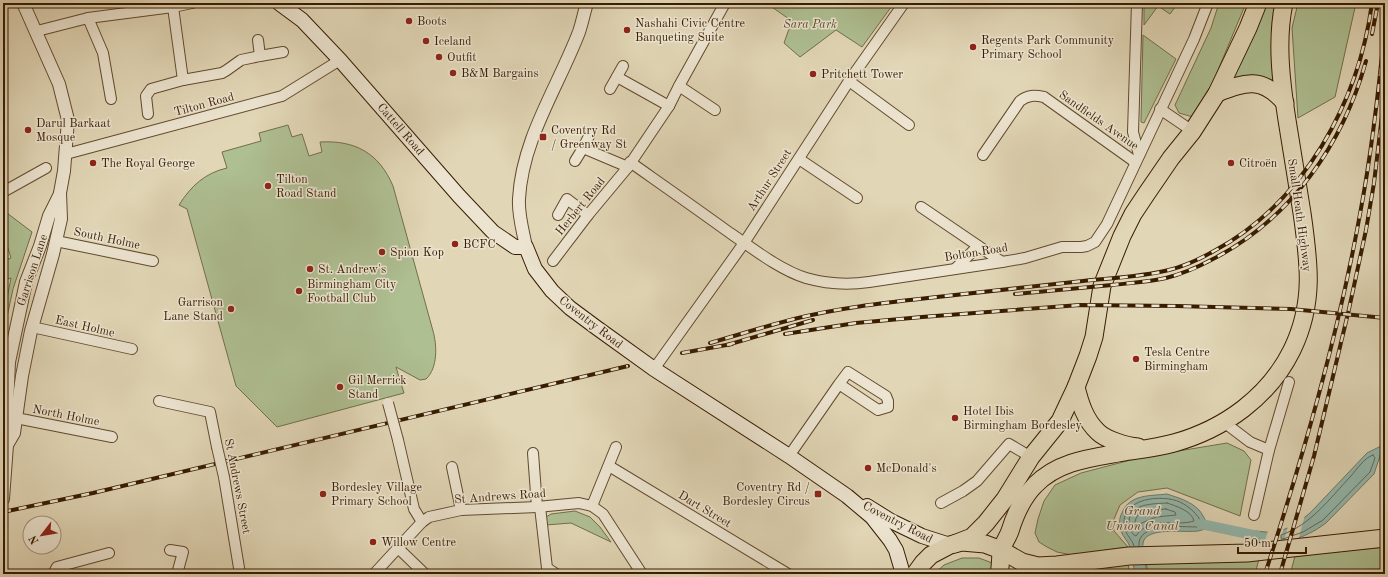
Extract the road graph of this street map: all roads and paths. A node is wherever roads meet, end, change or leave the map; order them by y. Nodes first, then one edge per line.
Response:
1 (23, 3) edge
2 (192, 3) edge
3 (279, 3) edge
4 (587, 3) edge
5 (724, 3) edge
6 (904, 3) edge
7 (1137, 3) edge
8 (1208, 3) edge
9 (1258, 3) edge
10 (1284, 3) edge
11 (173, 7) junction
12 (88, 18) junction
13 (37, 31) junction
14 (258, 40) dead end
15 (283, 52) dead end
16 (260, 56) junction
17 (340, 60) junction
18 (623, 66) dead end
19 (617, 77) junction
20 (183, 80) junction
21 (849, 81) junction
22 (679, 86) junction
23 (610, 90) dead end
24 (1217, 92) junction
25 (111, 99) dead end
26 (1285, 103) junction
27 (669, 106) junction
28 (1160, 109) junction
29 (715, 110) dead end
30 (148, 114) dead end
31 (909, 125) dead end
32 (1192, 132) junction
33 (590, 134) dead end
34 (583, 148) junction
35 (66, 154) junction
36 (983, 156) dead end
37 (799, 158) junction
38 (1137, 158) junction
39 (575, 161) dead end
40 (629, 165) junction
41 (46, 168) dead end
42 (3, 192) edge
43 (60, 193) junction
44 (857, 198) dead end
45 (921, 207) dead end
46 (558, 215) dead end
47 (588, 215) junction
48 (56, 241) junction
49 (744, 242) junction
50 (978, 246) junction
51 (526, 247) junction
52 (153, 261) dead end
53 (553, 261) dead end
54 (1002, 262) junction
55 (956, 269) junction
56 (16, 324) junction
57 (32, 327) junction
58 (7, 348) edge
59 (132, 349) dead end
60 (28, 350) junction
61 (6, 361) edge
62 (654, 369) junction
63 (1289, 382) dead end
64 (839, 384) junction
65 (1076, 387) junction
66 (159, 401) dead end
67 (388, 403) dead end
68 (16, 418) junction
69 (1225, 422) junction
70 (112, 437) dead end
71 (7, 445) junction
72 (616, 447) dead end
73 (1144, 448) junction
74 (1269, 450) junction
75 (533, 453) dead end
76 (789, 456) junction
77 (1031, 457) junction
78 (609, 466) junction
79 (452, 467) dead end
80 (4, 468) edge
81 (3, 496) edge
82 (847, 496) junction
83 (941, 503) dead end
84 (592, 506) junction
85 (539, 507) junction
86 (461, 510) junction
87 (1254, 515) dead end
88 (422, 522) junction
89 (1010, 531) junction
90 (1385, 538) edge
91 (952, 545) junction
92 (398, 548) junction
93 (170, 550) dead end
94 (1001, 550) junction
95 (109, 553) dead end
96 (1025, 568) edge
97 (548, 572) edge
98 (53, 574) edge
99 (178, 574) edge
100 (240, 574) edge
101 (374, 574) edge
102 (425, 574) edge
103 (642, 574) edge
104 (788, 574) edge
105 (903, 574) edge
106 (915, 574) edge
107 (999, 574) edge

1 - 13 street, Garrison Lane
2 - 11 street
3 - 17 main road, Cattell Road
4 - 51 street, Coventry Road
5 - 22 street, Herbert Road
6 - 21 street, Arthur Street
7 - 38 street
8 - 28 street, Bolton Road
9 - 24 highway
10 - 26 highway, Small Heath Highway
11 - 12 street
11 - 20 street
12 - 13 street
12 - 25 street
13 - 35 street, Garrison Lane
14 - 16 street
15 - 16 street
16 - 20 street
17 - 35 street, Tilton Road
17 - 51 main road, Cattell Road
18 - 19 street
19 - 23 street
19 - 27 street
20 - 30 street
21 - 31 street
21 - 37 street, Arthur Street
22 - 27 street, Herbert Road
22 - 29 street
24 - 26 highway
24 - 32 highway
26 - 69 highway, Small Heath Highway
27 - 40 street, Herbert Road
28 - 32 street
28 - 38 street, Bolton Road
32 - 65 highway
33 - 34 street
34 - 39 street
34 - 40 street
35 - 43 street, Garrison Lane
36 - 38 street, Sandfields Avenue
37 - 44 street
37 - 49 street, Arthur Street
38 - 54 street, Bolton Road
40 - 47 street, Herbert Road
40 - 49 street, Bolton Road
41 - 42 street
43 - 48 street, Garrison Lane
43 - 56 street, Garrison Lane
45 - 50 street
46 - 47 street
47 - 53 street, Herbert Road
48 - 52 street, South Holme
48 - 57 street, Garrison Lane
49 - 55 street, Bolton Road
49 - 62 street, Arthur Street
50 - 54 street
50 - 55 street
51 - 62 main road, Coventry Road
54 - 55 street, Bolton Road
56 - 57 street
56 - 58 street, Garrison Lane
57 - 59 street, East Holme
57 - 60 street, Garrison Lane
58 - 60 street
58 - 61 street, Garrison Lane
60 - 68 street, Garrison Lane
61 - 71 street, Garrison Lane
62 - 76 main road, Coventry Road
63 - 74 street
64 - 64 street
64 - 76 street
65 - 73 highway
65 - 77 highway
66 - 100 street, St Andrews Street, bridge
67 - 88 street, bridge
68 - 70 street, North Holme
68 - 71 street, Garrison Lane
69 - 73 highway, Small Heath Highway
69 - 74 street
71 - 80 street, Garrison Lane
72 - 78 street
73 - 89 highway, Small Heath Highway
74 - 87 street
75 - 85 street
76 - 82 main road, Coventry Road
77 - 83 street
77 - 91 highway
78 - 84 street
78 - 104 street, Dart Street
79 - 86 street
80 - 81 street, Garrison Lane
82 - 91 main road, Coventry Road
82 - 105 main road, Coventry Road
84 - 85 street, St Andrews Road
84 - 103 street
85 - 86 street, St Andrews Road
85 - 97 street
86 - 88 street, St Andrews Road
88 - 92 street, St Andrews Road
89 - 94 highway, Small Heath Highway
89 - 96 highway
90 - 96 highway
91 - 94 highway
91 - 106 highway
92 - 101 street, St Andrews Road
92 - 102 street
93 - 99 street
94 - 96 highway
94 - 107 highway
95 - 98 street

